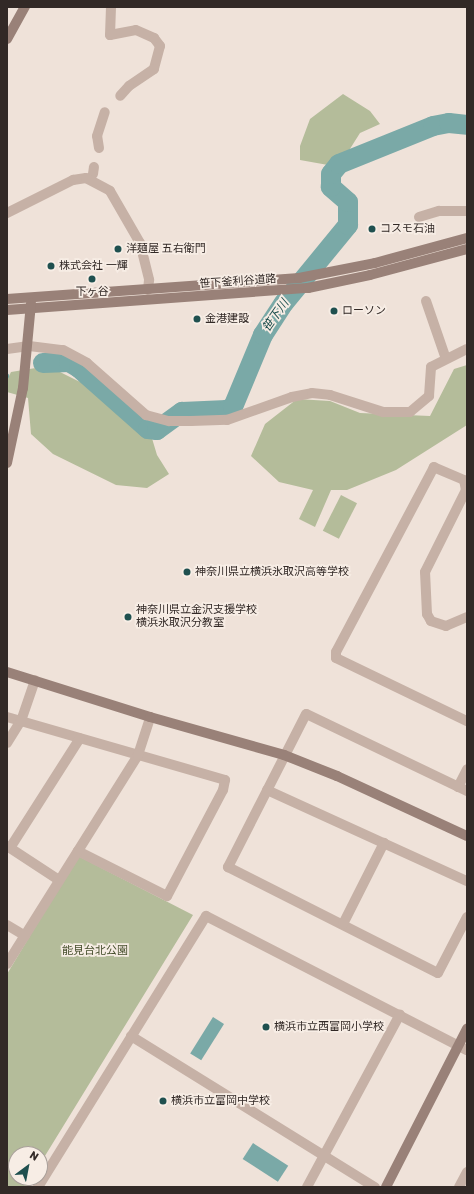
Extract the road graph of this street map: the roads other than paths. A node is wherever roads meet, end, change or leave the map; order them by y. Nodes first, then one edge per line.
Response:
1 (25, 7) edge
2 (111, 7) edge
3 (7, 39) edge
4 (120, 96) dead end
5 (105, 112) dead end
6 (99, 148) dead end
7 (467, 211) edge
8 (7, 213) edge
9 (419, 218) dead end
10 (467, 238) edge
11 (467, 249) edge
12 (148, 290) junction
13 (31, 297) junction
14 (7, 299) edge
15 (426, 301) dead end
16 (31, 308) junction
17 (7, 310) edge
18 (29, 346) junction
19 (7, 349) edge
20 (467, 349) edge
21 (446, 359) junction
22 (7, 463) edge
23 (467, 617) edge
24 (7, 672) edge
25 (35, 680) junction
26 (7, 717) edge
27 (150, 717) junction
28 (21, 721) junction
29 (467, 721) edge
30 (80, 738) junction
31 (7, 743) edge
32 (284, 755) junction
33 (138, 756) junction
34 (467, 769) edge
35 (462, 789) edge
36 (267, 790) junction
37 (467, 836) edge
38 (384, 843) junction
39 (9, 847) edge
40 (78, 851) junction
41 (59, 880) junction
42 (467, 881) edge
43 (467, 917) edge
44 (343, 924) junction
45 (7, 925) edge
46 (25, 936) junction
47 (7, 964) edge
48 (400, 1014) junction
49 (467, 1029) edge
50 (131, 1036) junction
51 (463, 1047) edge
52 (326, 1156) junction
53 (467, 1172) edge
54 (38, 1187) edge
55 (308, 1187) edge
56 (374, 1187) edge
57 (386, 1187) edge
58 (459, 1187) edge

1 - 3 street
2 - 4 street
5 - 6 street
7 - 9 street
8 - 12 street
10 - 12 street, 笹下釜利谷道路
11 - 16 street, 笹下釜利谷道路
12 - 13 street, 笹下釜利谷道路
13 - 14 street, 笹下釜利谷道路
13 - 16 street
15 - 21 street
16 - 17 street, 笹下釜利谷道路
16 - 18 street
18 - 19 street
18 - 21 street
18 - 22 street
20 - 21 street
23 - 29 street
24 - 25 street
25 - 27 street
25 - 28 street
26 - 28 street
27 - 32 street
27 - 33 street
28 - 30 street
28 - 31 street
30 - 33 street
30 - 39 street
32 - 35 street
32 - 36 street
32 - 37 street
33 - 40 street
33 - 40 street
34 - 35 street
36 - 38 street
36 - 44 street
38 - 42 street
38 - 44 street
39 - 41 street
40 - 41 street
41 - 46 street
43 - 44 street
45 - 46 street
46 - 47 street
48 - 50 street
48 - 51 street
48 - 52 street
49 - 51 street
50 - 52 street
50 - 54 street
51 - 57 street
52 - 55 street
52 - 56 street
53 - 58 street

